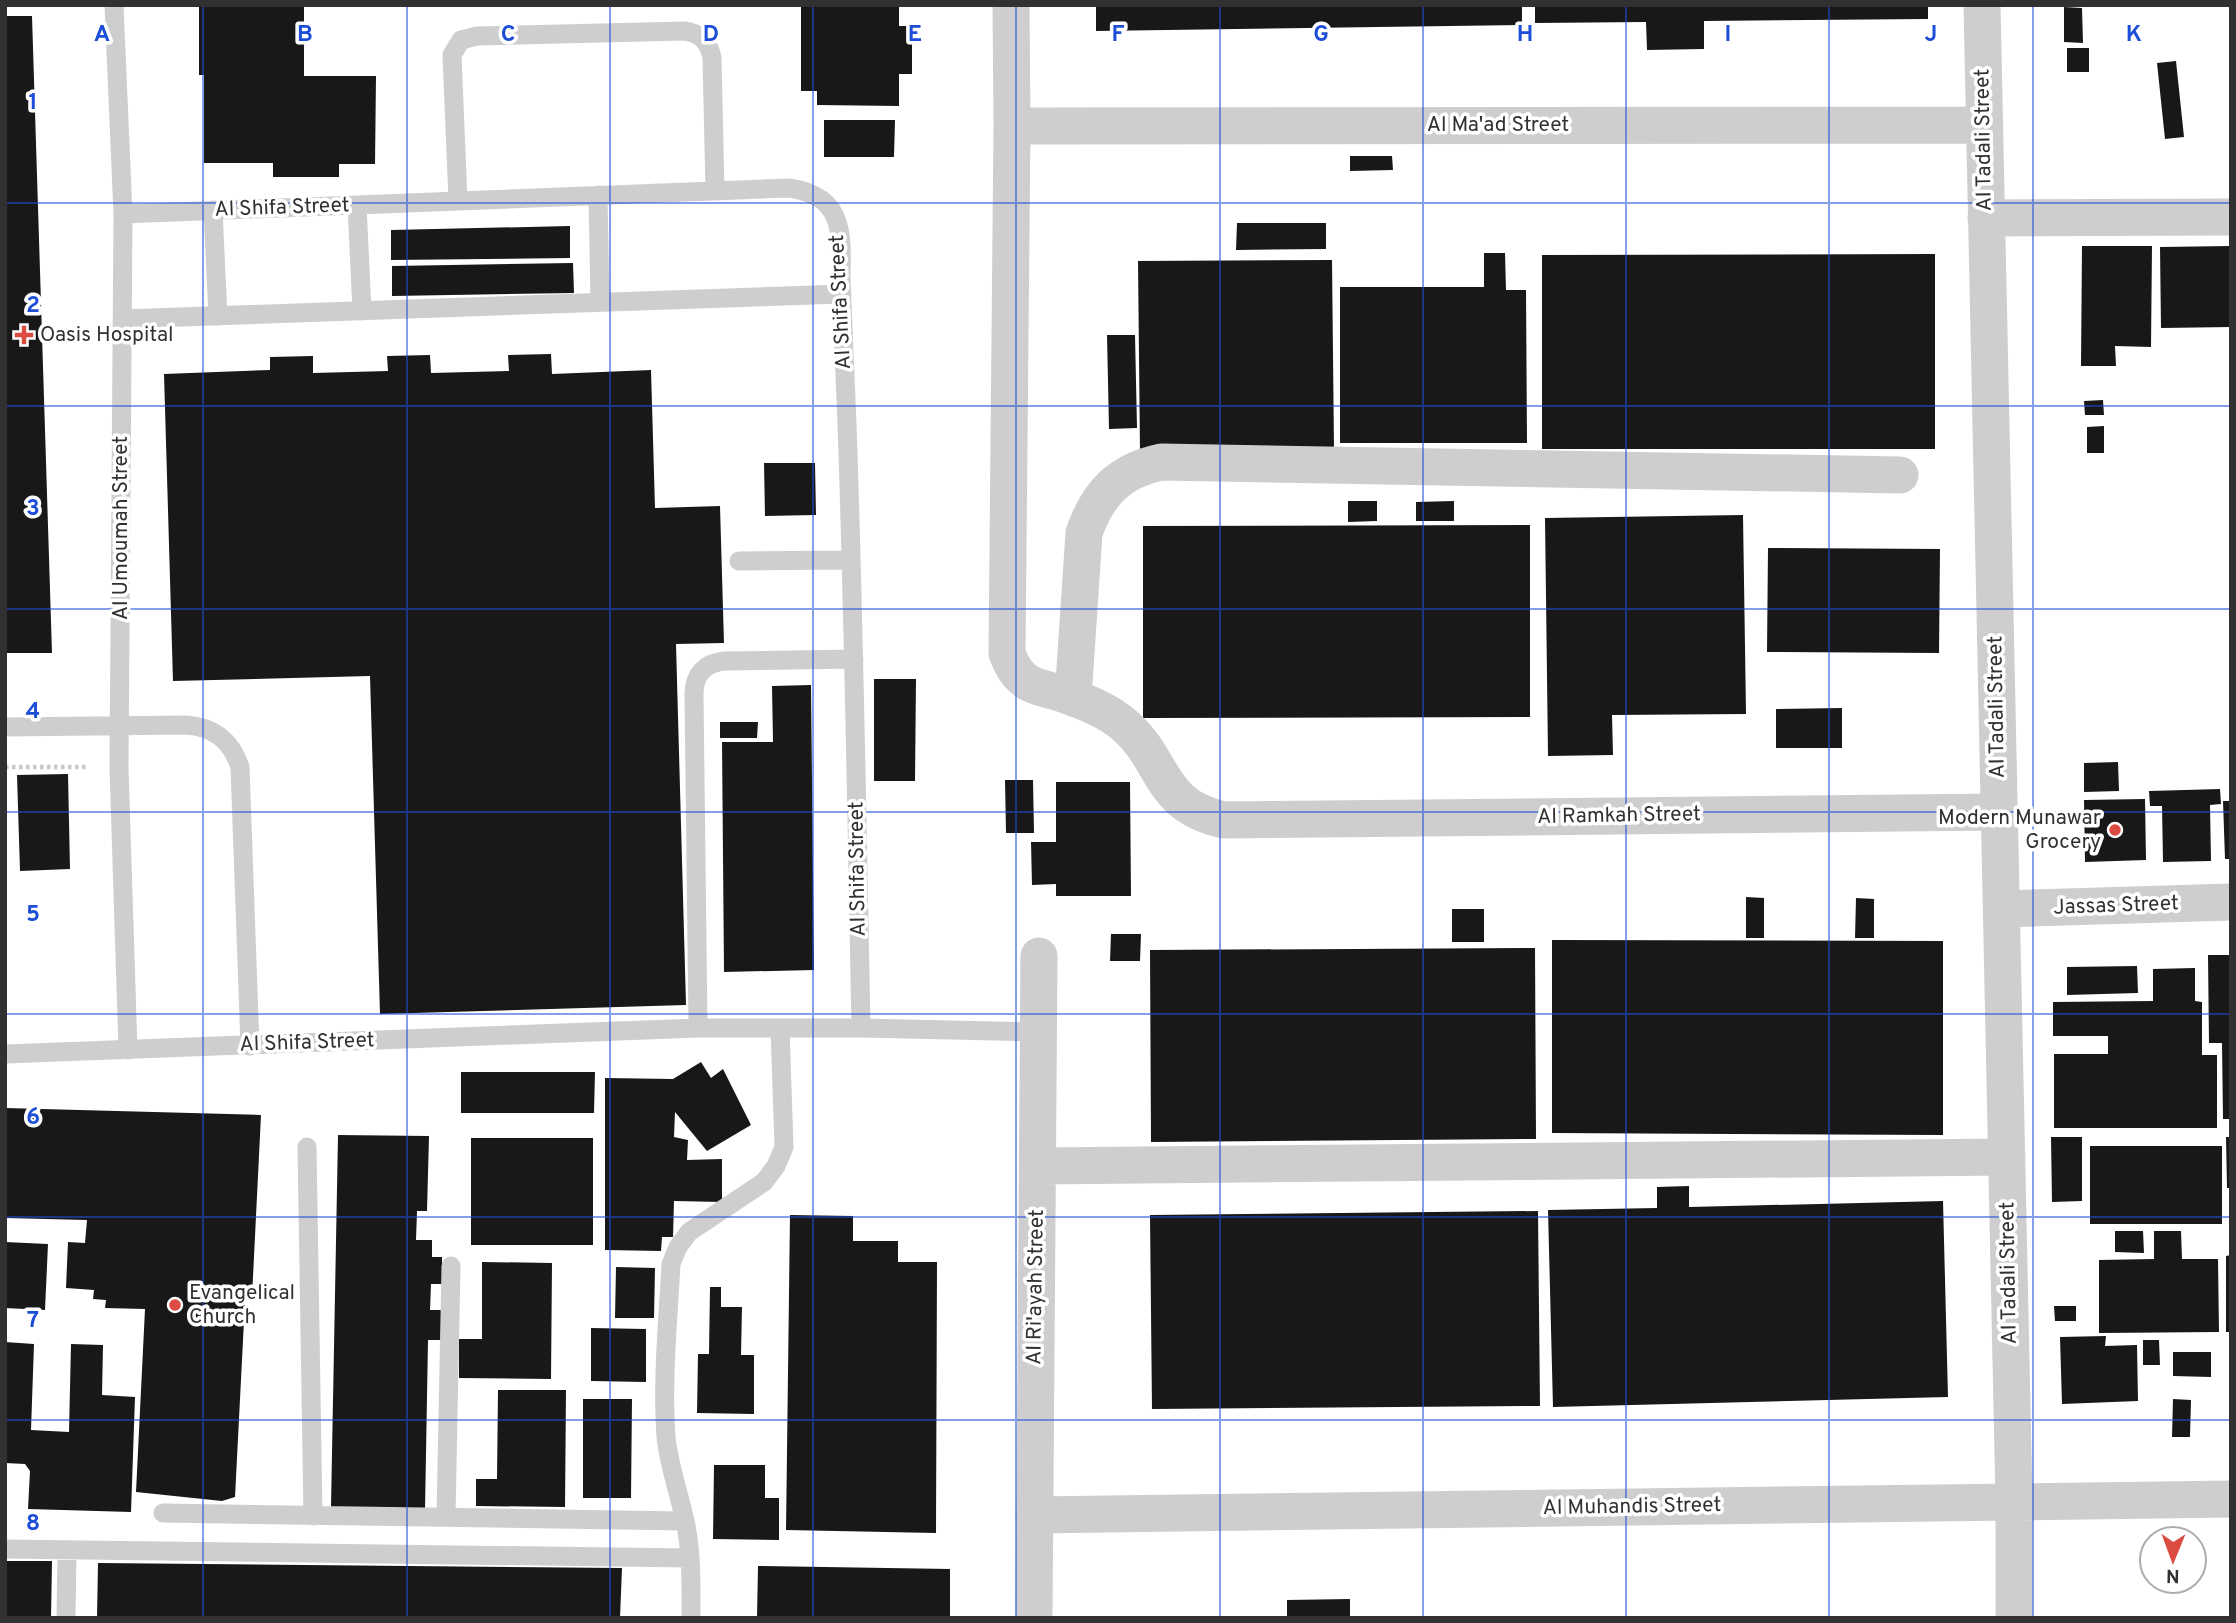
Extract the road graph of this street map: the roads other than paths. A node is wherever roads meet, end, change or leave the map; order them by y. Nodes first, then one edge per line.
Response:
1 (114, 5) edge
2 (1011, 5) edge
3 (1982, 5) edge
4 (1984, 125) junction
5 (1012, 126) junction
6 (715, 191) junction
7 (598, 195) junction
8 (458, 201) junction
9 (357, 205) junction
10 (213, 210) junction
11 (123, 214) junction
12 (2231, 217) edge
13 (1986, 218) junction
14 (842, 294) junction
15 (600, 302) junction
16 (362, 311) junction
17 (218, 316) junction
18 (123, 319) junction
19 (1900, 475) dead end
20 (851, 560) junction
21 (739, 561) dead end
22 (853, 659) junction
23 (1073, 698) junction
24 (120, 725) junction
25 (5, 727) edge
26 (2000, 812) junction
27 (2231, 902) edge
28 (2002, 909) junction
29 (1039, 956) dead end
30 (698, 1028) junction
31 (780, 1028) junction
32 (861, 1028) junction
33 (1039, 1032) junction
34 (250, 1046) junction
35 (128, 1050) junction
36 (5, 1054) edge
37 (307, 1147) dead end
38 (2007, 1157) junction
39 (1038, 1166) junction
40 (451, 1266) dead end
41 (2231, 1499) edge
42 (2014, 1501) junction
43 (163, 1513) dead end
44 (1034, 1515) junction
45 (313, 1516) junction
46 (446, 1517) junction
47 (685, 1521) junction
48 (5, 1549) edge
49 (67, 1550) junction
50 (691, 1558) junction
51 (66, 1618) edge
52 (691, 1618) edge
53 (1034, 1618) edge
54 (2014, 1618) edge

1 - 11 lane, Al Umoumah Street
2 - 5 street, Al Ramkah Street
3 - 4 street, Al Tadali Street
4 - 5 street, Al Ma'ad Street
4 - 13 street, Al Tadali Street
5 - 23 street, Al Ramkah Street
6 - 7 lane, Al Shifa Street
6 - 8 lane
6 - 14 lane, Al Shifa Street
7 - 8 lane, Al Shifa Street
7 - 15 lane
8 - 9 lane, Al Shifa Street
9 - 10 lane, Al Shifa Street
9 - 16 lane
10 - 11 lane, Al Shifa Street
10 - 17 lane
11 - 18 lane, Al Umoumah Street
12 - 13 street
13 - 26 street, Al Tadali Street
14 - 15 lane
14 - 20 lane, Al Shifa Street
15 - 16 lane
16 - 17 lane
17 - 18 lane
18 - 24 lane, Al Umoumah Street
19 - 23 street
20 - 21 lane
20 - 22 lane, Al Shifa Street
22 - 30 lane
22 - 32 lane, Al Shifa Street
23 - 26 street, Al Ramkah Street
24 - 25 lane
24 - 34 lane
24 - 35 lane, Al Umoumah Street
26 - 28 street, Al Tadali Street
27 - 28 street, Jassas Street
28 - 38 street, Al Tadali Street
29 - 33 street, Al Ri'ayah Street
30 - 31 lane, Al Shifa Street
30 - 34 lane, Al Shifa Street
31 - 32 lane, Al Shifa Street
31 - 47 lane
32 - 33 lane, Al Shifa Street
33 - 39 street, Al Ri'ayah Street
34 - 35 lane, Al Shifa Street
35 - 36 lane, Al Shifa Street
37 - 45 lane
38 - 39 street
38 - 42 street, Al Tadali Street
39 - 44 street, Al Ri'ayah Street
40 - 46 lane
41 - 42 street, Al Muhandis Street
42 - 44 street, Al Muhandis Street
42 - 54 street, Al Tadali Street
43 - 45 lane
44 - 53 street, Al Ri'ayah Street
45 - 46 lane
46 - 47 lane
47 - 50 lane
48 - 49 lane
49 - 50 lane
49 - 51 lane
50 - 52 lane

